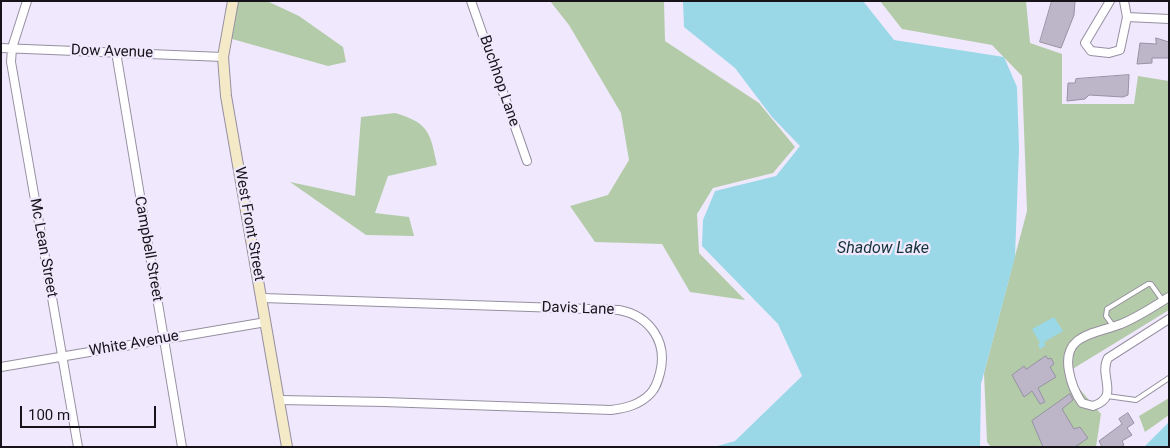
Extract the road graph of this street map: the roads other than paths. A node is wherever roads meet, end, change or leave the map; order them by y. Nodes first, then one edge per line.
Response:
1 (27, 1) edge
2 (233, 1) edge
3 (471, 1) edge
4 (1110, 1) edge
5 (1124, 1) edge
6 (1127, 17) junction
7 (1169, 19) edge
8 (1, 48) edge
9 (12, 48) junction
10 (116, 52) junction
11 (223, 56) junction
12 (527, 161) dead end
13 (263, 298) junction
14 (1166, 299) edge
15 (1169, 319) edge
16 (266, 322) junction
17 (1114, 327) junction
18 (164, 339) junction
19 (62, 356) junction
20 (1, 367) edge
21 (1169, 378) edge
22 (1107, 396) junction
23 (280, 400) junction
24 (78, 447) edge
25 (182, 447) edge
26 (287, 447) edge

1 - 9 street, Mc Lean Street
2 - 11 street, West Front Street
3 - 12 street, Buchhop Lane
4 - 6 street
5 - 6 street
6 - 7 street
8 - 9 street, Dow Avenue
9 - 10 street, Dow Avenue
9 - 19 street, Mc Lean Street
10 - 11 street, Dow Avenue
10 - 18 street, Campbell Street
11 - 13 street, West Front Street
13 - 16 street, West Front Street
13 - 23 street, Davis Lane
14 - 17 street
14 - 17 lane
15 - 22 street
16 - 18 street, White Avenue
16 - 23 street, West Front Street
17 - 22 street
18 - 19 street, White Avenue
18 - 25 street, Campbell Street
19 - 20 street, White Avenue
19 - 24 street, Mc Lean Street
21 - 22 lane
23 - 26 street, West Front Street

